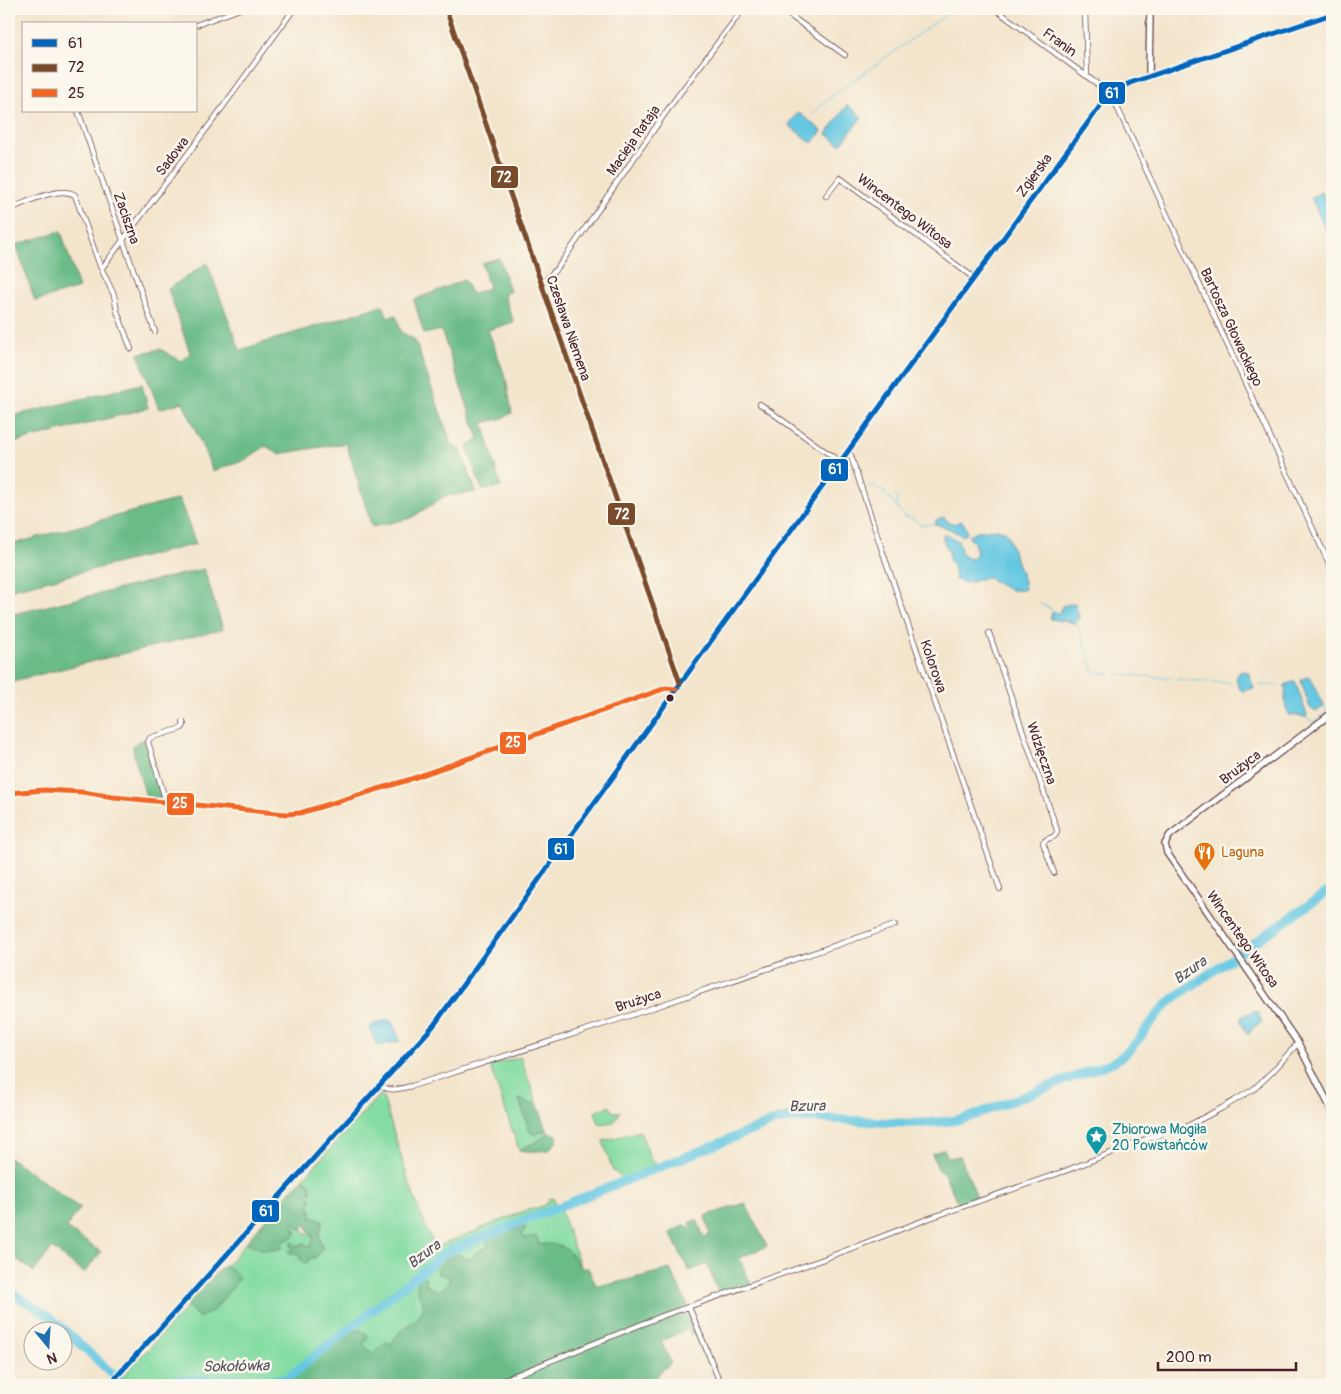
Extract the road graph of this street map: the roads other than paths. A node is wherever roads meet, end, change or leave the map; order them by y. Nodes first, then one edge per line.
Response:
1 (240, 9) edge
2 (294, 9) edge
3 (446, 9) edge
4 (743, 9) edge
5 (781, 9) edge
6 (996, 9) edge
7 (1085, 9) edge
8 (1150, 9) edge
9 (1332, 14) edge
10 (198, 24) edge
11 (845, 55) dead end
12 (1087, 75) junction
13 (1149, 76) junction
14 (1111, 94) junction
15 (78, 112) edge
16 (826, 196) dead end
17 (9, 209) edge
18 (123, 241) junction
19 (102, 268) junction
20 (974, 278) junction
21 (542, 284) junction
22 (155, 332) dead end
23 (131, 349) dead end
24 (760, 404) dead end
25 (849, 450) junction
26 (840, 462) junction
27 (1332, 570) edge
28 (989, 633) dead end
29 (680, 683) junction
30 (676, 689) junction
31 (1332, 713) edge
32 (183, 722) dead end
33 (9, 793) edge
34 (166, 802) junction
35 (1165, 842) joint
36 (1054, 873) dead end
37 (1000, 890) dead end
38 (895, 925) dead end
39 (1298, 1043) junction
40 (383, 1087) junction
41 (1332, 1111) edge
42 (689, 1307) junction
43 (111, 1384) edge
44 (491, 1385) edge
45 (721, 1385) edge

1 - 10 street
2 - 18 street, Sadowa
3 - 21 street, Czesława Niemena
4 - 21 street, Macieja Rataja
5 - 11 street
6 - 12 street, Franin
7 - 12 street
8 - 13 street
9 - 13 main road, Zgierska
12 - 14 street, Franin
13 - 14 main road, Zgierska
14 - 20 main road, Zgierska
14 - 27 street, Bartosza Głowackiego
15 - 18 street, Zaciszna
16 - 20 street, Wincentego Witosa
17 - 19 street
18 - 19 street, Sadowa
18 - 22 street, Zaciszna
19 - 23 street
20 - 25 main road, Zgierska
21 - 29 street, Czesława Niemena
24 - 26 street
25 - 26 main road, Zgierska
25 - 37 street, Kolorowa
26 - 29 main road, Zgierska
28 - 36 street, Wdzięczna
29 - 30 main road, Zgierska
30 - 34 street
30 - 40 main road, Zgierska
31 - 35 street, Brużyca
32 - 34 street
33 - 34 street
35 - 39 street, Wincentego Witosa
38 - 40 street, Brużyca
39 - 41 street, Wincentego Witosa
39 - 42 street
40 - 43 main road, Zgierska
42 - 44 street
42 - 45 street

